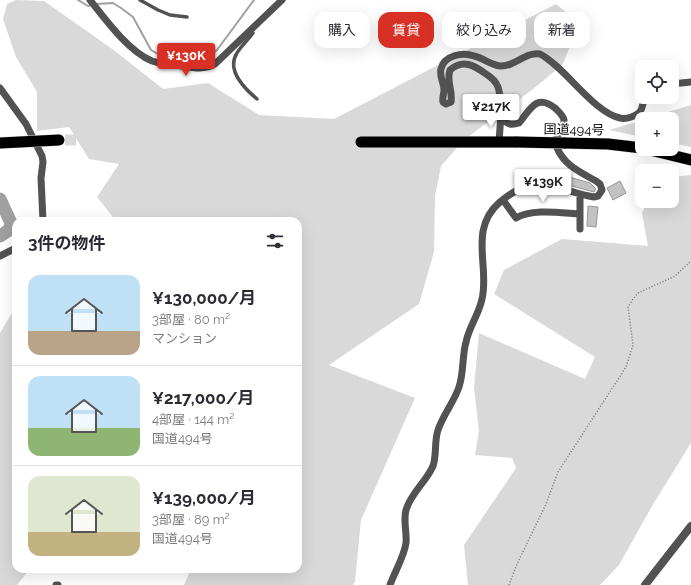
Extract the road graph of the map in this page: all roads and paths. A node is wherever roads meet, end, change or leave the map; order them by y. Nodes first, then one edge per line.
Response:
1 (140, 0) edge
2 (282, 0) edge
3 (93, 1) edge
4 (187, 17) dead end
5 (250, 30) junction
6 (691, 82) edge
7 (679, 83) edge
8 (0, 88) edge
9 (257, 99) dead end
10 (643, 104) edge
11 (501, 114) junction
12 (62, 140) tunnel mouth
13 (361, 142) tunnel mouth
14 (499, 142) junction
15 (0, 143) edge
16 (635, 147) edge
17 (675, 156) edge
18 (691, 160) edge
19 (580, 194) junction
20 (503, 200) junction
21 (580, 214) junction
22 (44, 217) edge
23 (580, 229) dead end
24 (12, 250) edge
25 (0, 256) edge
26 (691, 261) edge
27 (691, 526) edge
28 (390, 585) edge
29 (509, 585) edge
30 (645, 585) edge

1 - 4 lane
2 - 5 street
3 - 5 street
5 - 9 lane
6 - 7 street
8 - 22 street
10 - 11 street
11 - 14 street
11 - 19 street
12 - 15 highway, bridge
13 - 14 highway, 国道494号
14 - 16 highway, 国道494号, bridge
17 - 18 highway
19 - 20 street
19 - 21 street
20 - 21 street
20 - 28 street
21 - 23 street
24 - 25 street
26 - 29 path
27 - 30 street

